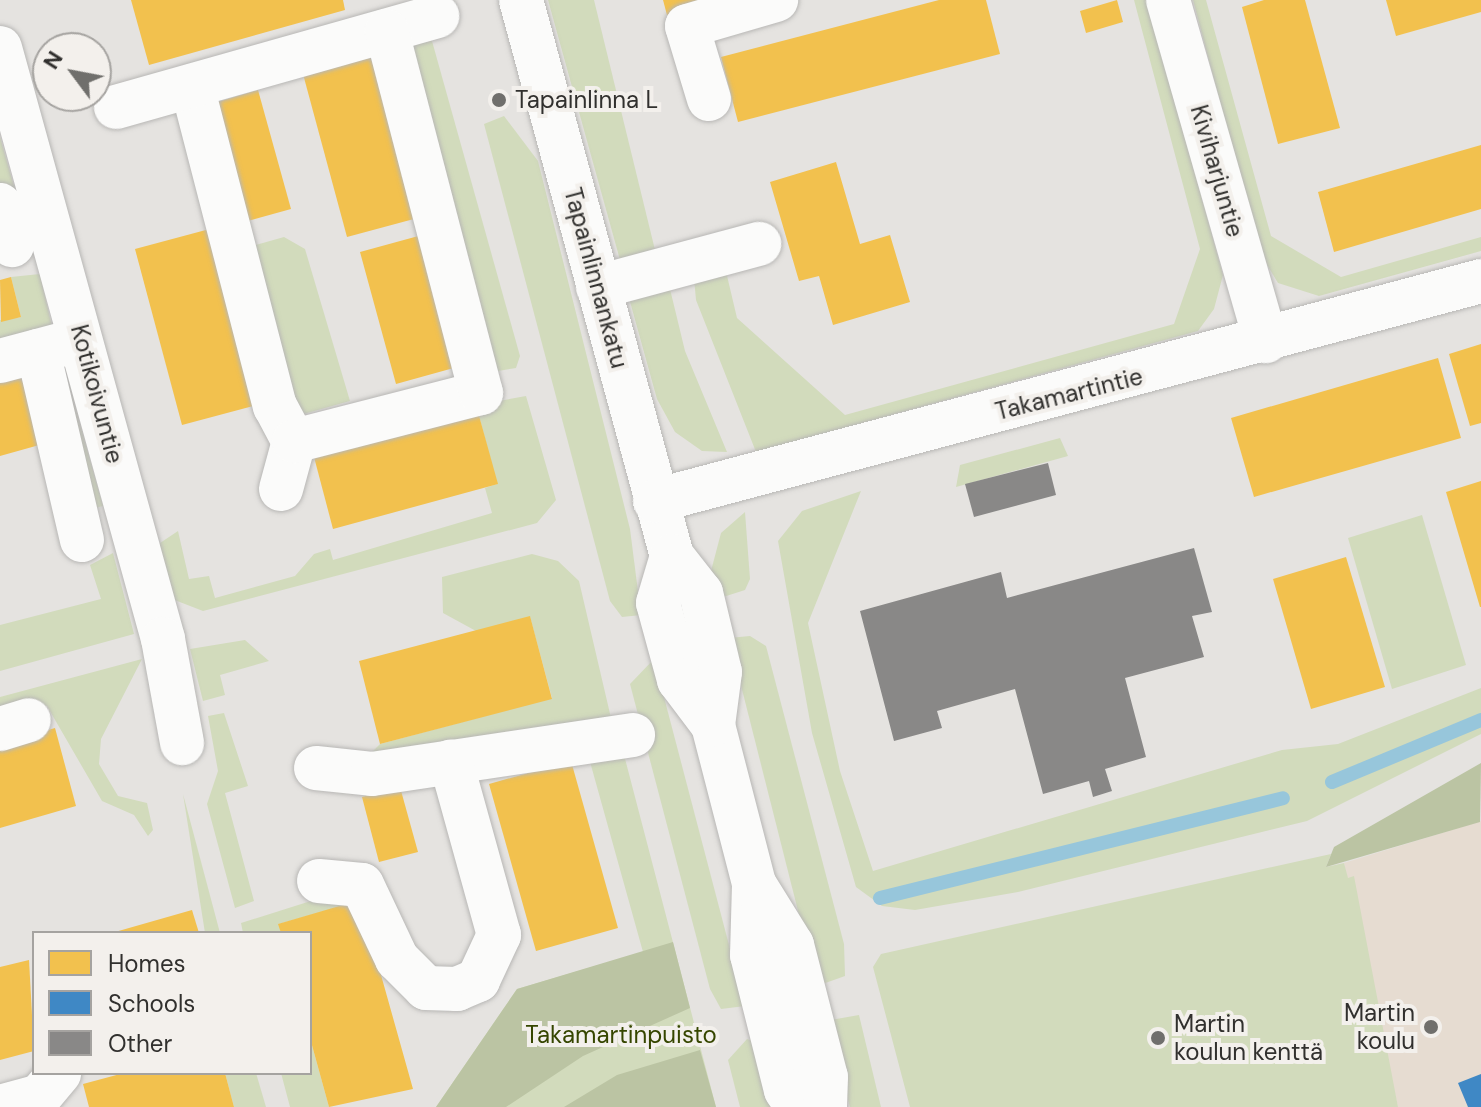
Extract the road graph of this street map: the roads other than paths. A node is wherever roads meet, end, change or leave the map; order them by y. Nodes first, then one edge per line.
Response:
1 (521, 0) edge
2 (776, 0) edge
3 (1168, 0) edge
4 (437, 16) dead end
5 (387, 31) junction
6 (0, 48) edge
7 (192, 86) junction
8 (709, 99) dead end
9 (116, 107) dead end
10 (759, 244) dead end
11 (1481, 281) edge
12 (598, 287) junction
13 (82, 339) junction
14 (1266, 341) junction
15 (19, 356) edge
16 (294, 441) junction
17 (281, 489) dead end
18 (655, 501) junction
19 (82, 540) dead end
20 (633, 735) dead end
21 (182, 743) dead end
22 (451, 762) junction
23 (316, 768) dead end
24 (319, 881) dead end
25 (754, 884) junction
26 (57, 1075) edge
27 (0, 1107) edge
28 (797, 1107) edge
29 (825, 1107) edge

1 - 12 street, Tapainlinnankatu
2 - 8 street
3 - 14 street, Kiviharjuntie
4 - 5 street
5 - 7 street
5 - 16 street
6 - 13 street, Kotikoivuntie
7 - 9 street
7 - 16 street
10 - 12 street
11 - 14 street, Takamartintie
12 - 18 street, Tapainlinnankatu
13 - 15 street
13 - 21 street, Kotikoivuntie
14 - 18 street, Takamartintie
15 - 19 street
16 - 17 street
18 - 25 street, Tapainlinnankatu
20 - 22 street
22 - 23 street
22 - 24 street
25 - 28 street, Tapainlinnankatu
25 - 29 street, Tapainlinnankatu
26 - 27 street

